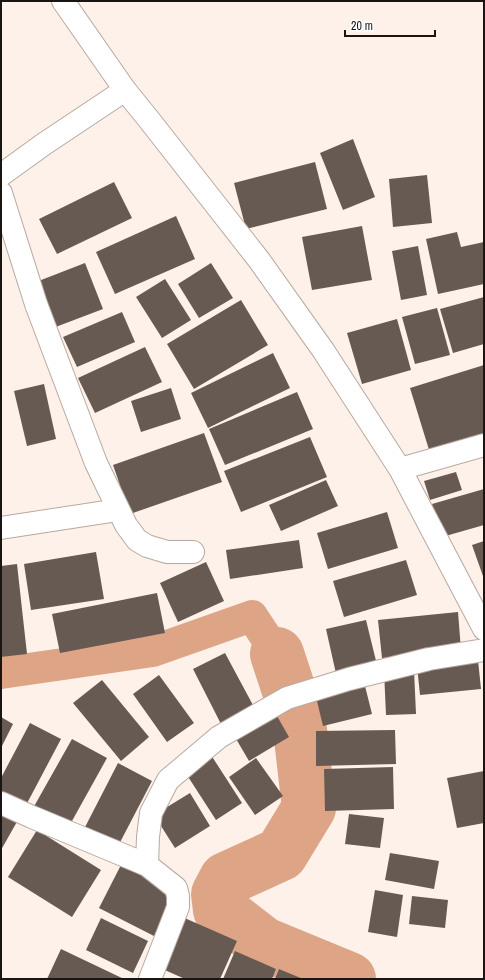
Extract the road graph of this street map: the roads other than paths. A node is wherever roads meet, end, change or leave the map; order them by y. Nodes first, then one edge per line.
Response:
1 (63, 1) edge
2 (124, 90) junction
3 (1, 175) edge
4 (1, 193) edge
5 (484, 445) edge
6 (400, 469) junction
7 (118, 510) junction
8 (1, 528) edge
9 (193, 552) dead end
10 (484, 629) edge
11 (484, 650) edge
12 (1, 803) edge
13 (147, 865) junction
14 (150, 979) edge

1 - 2 street
2 - 3 street
2 - 6 street
4 - 7 street
5 - 6 street
6 - 10 street
7 - 8 street
7 - 9 street
11 - 13 street
12 - 13 street
13 - 14 street

